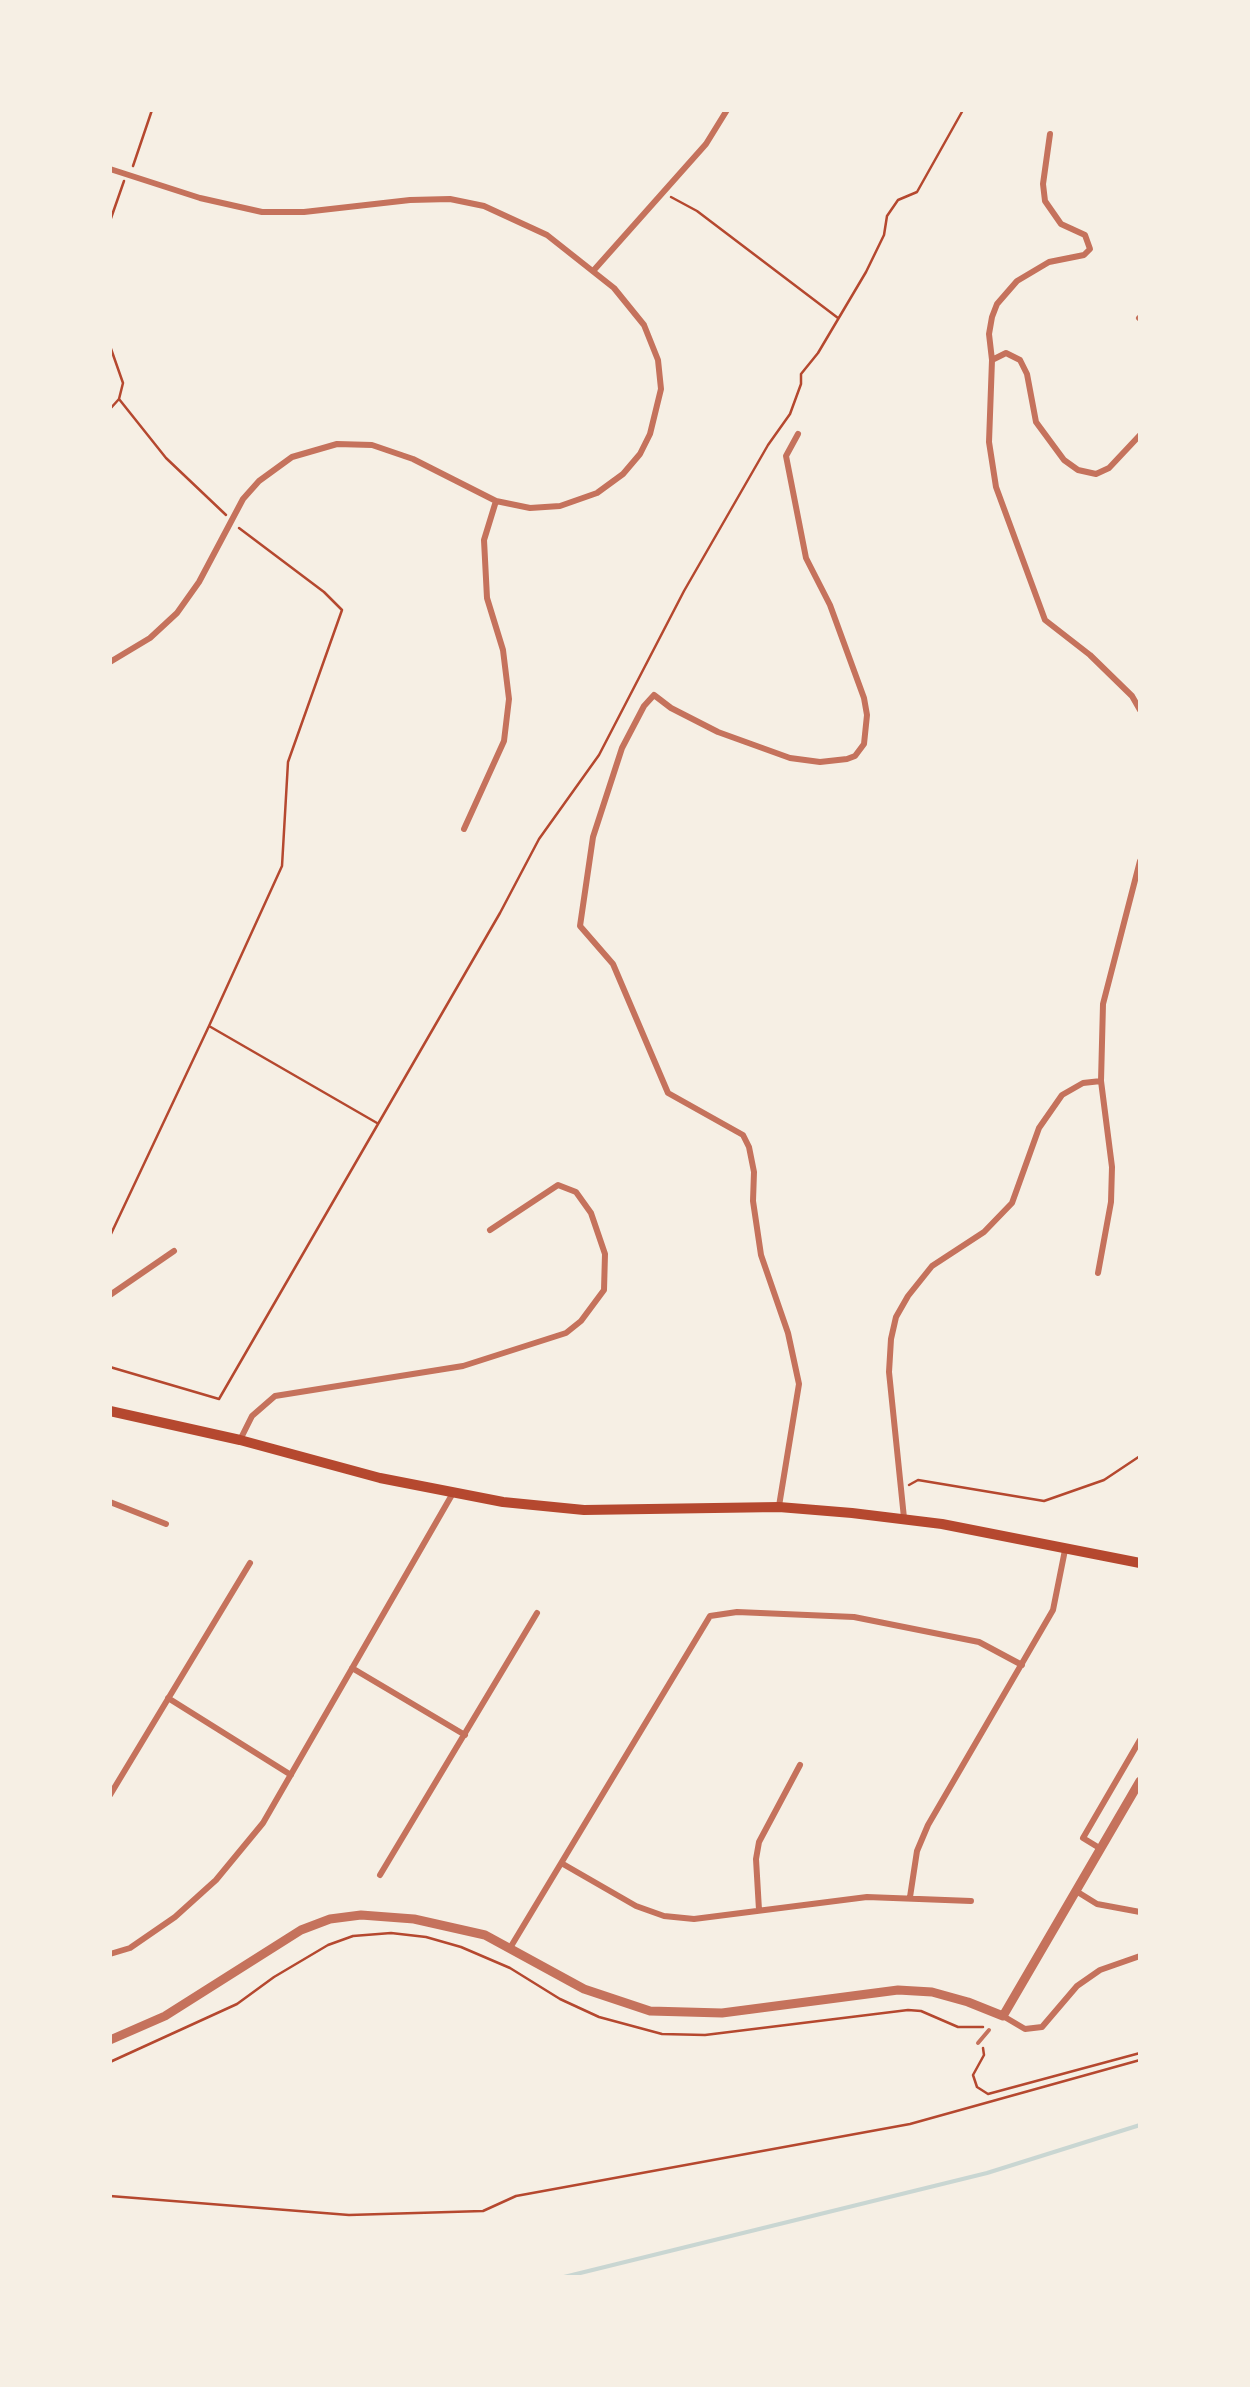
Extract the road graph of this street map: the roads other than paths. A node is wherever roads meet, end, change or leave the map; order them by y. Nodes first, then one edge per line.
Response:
1 (727, 110) edge
2 (1050, 134) dead end
3 (110, 168) edge
4 (594, 270) junction
5 (992, 360) junction
6 (798, 434) dead end
7 (1140, 435) edge
8 (496, 501) junction
9 (110, 662) edge
10 (1140, 710) edge
11 (464, 829) dead end
12 (1140, 861) edge
13 (1101, 1081) junction
14 (490, 1230) dead end
15 (174, 1250) dead end
16 (1098, 1272) dead end
17 (110, 1295) edge
18 (110, 1411) edge
19 (240, 1440) junction
20 (453, 1493) junction
21 (110, 1502) edge
22 (779, 1507) junction
23 (904, 1518) junction
24 (166, 1524) dead end
25 (1065, 1550) junction
26 (250, 1563) dead end
27 (1140, 1563) edge
28 (537, 1613) dead end
29 (1022, 1664) junction
30 (352, 1668) junction
31 (168, 1698) junction
32 (465, 1735) junction
33 (1140, 1740) edge
34 (800, 1765) dead end
35 (291, 1774) junction
36 (1140, 1781) edge
37 (110, 1795) edge
38 (1100, 1849) junction
39 (563, 1864) junction
40 (380, 1875) dead end
41 (1076, 1892) junction
42 (910, 1896) junction
43 (971, 1901) dead end
44 (758, 1910) junction
45 (1140, 1912) edge
46 (510, 1948) junction
47 (110, 1954) edge
48 (1140, 1956) edge
49 (1003, 2016) junction
50 (989, 2030) road end
51 (110, 2040) edge
52 (978, 2043) road end

1 - 4 street
2 - 5 street
3 - 4 street
4 - 8 street
5 - 7 street
5 - 10 street
6 - 22 street
8 - 9 street
8 - 11 street
12 - 13 street
13 - 16 street
13 - 23 street
14 - 19 street
15 - 17 street
18 - 19 main road
19 - 20 main road
20 - 22 main road
20 - 30 street
21 - 24 street
22 - 23 main road
23 - 25 main road
25 - 27 main road
25 - 29 street
26 - 31 street
28 - 32 street
29 - 39 street
29 - 42 street
30 - 32 street
30 - 35 street
31 - 35 street
31 - 37 street
32 - 40 street
33 - 38 street
34 - 44 street
35 - 47 street
36 - 38 street
38 - 41 street
39 - 44 street
39 - 46 street
41 - 45 street
41 - 49 street
42 - 43 street
42 - 44 street
46 - 49 street
46 - 51 street
48 - 49 street
50 - 52 lane

